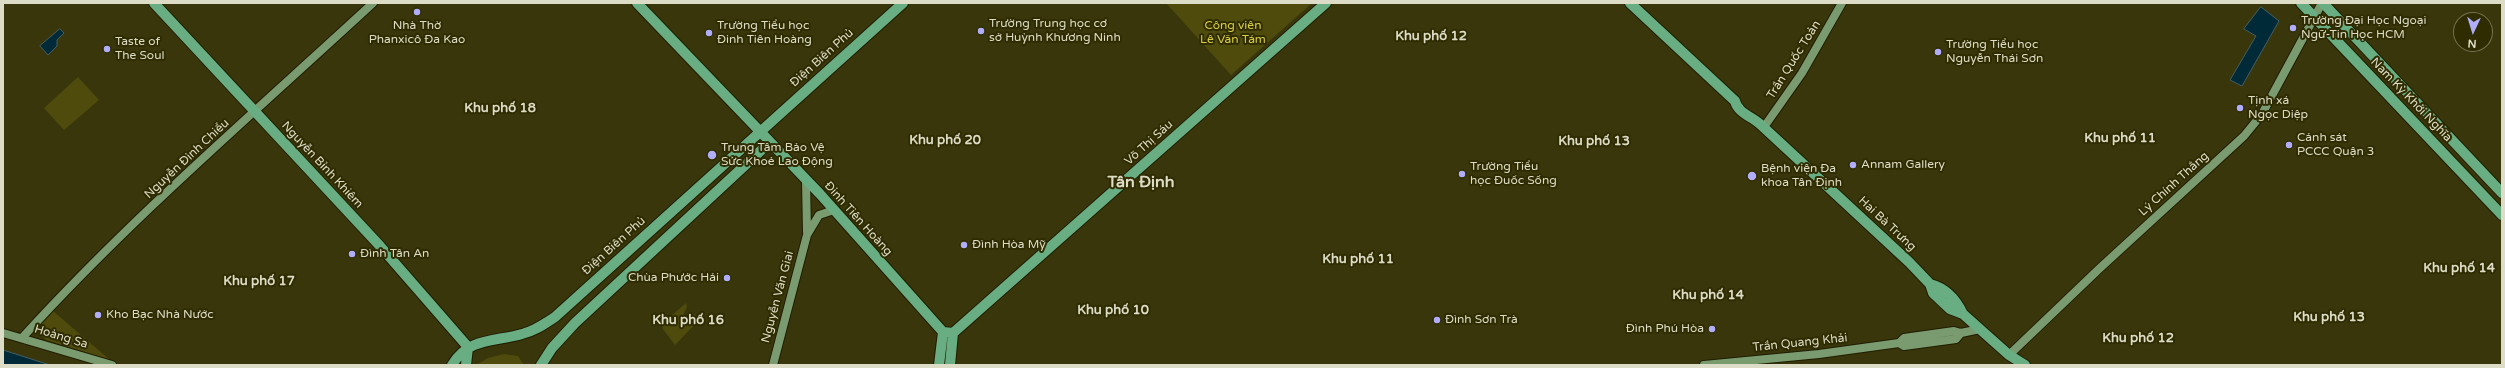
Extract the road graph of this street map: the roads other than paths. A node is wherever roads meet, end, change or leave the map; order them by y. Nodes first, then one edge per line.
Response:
1 (154, 3) edge
2 (373, 3) edge
3 (637, 3) edge
4 (903, 3) edge
5 (1326, 3) edge
6 (1630, 3) edge
7 (1842, 3) edge
8 (2301, 3) edge
9 (2322, 3) edge
10 (2314, 18) junction
11 (254, 112) junction
12 (1764, 127) junction
13 (759, 132) junction
14 (769, 143) junction
15 (739, 152) junction
16 (750, 163) junction
17 (806, 181) junction
18 (2502, 193) edge
19 (834, 210) junction
20 (2502, 215) edge
21 (807, 235) junction
22 (1980, 329) junction
23 (948, 332) junction
24 (3, 333) edge
25 (22, 338) junction
26 (468, 347) junction
27 (2009, 355) junction
28 (112, 365) edge
29 (452, 365) edge
30 (466, 365) edge
31 (542, 365) edge
32 (773, 365) edge
33 (939, 365) edge
34 (950, 365) edge
35 (1704, 365) edge
36 (2013, 365) edge
37 (2025, 365) edge

1 - 11 main road, Nguyễn Bỉnh Khiêm
2 - 11 street, Nguyễn Đình Chiểu
3 - 13 main road, Đinh Tiên Hoàng
4 - 13 main road, Điện Biên Phủ
5 - 23 main road, Võ Thị Sáu
6 - 12 main road, Hai Bà Trưng
7 - 12 street, Trần Quốc Toản
8 - 10 main road, Nam Kỳ Khởi Nghĩa
9 - 10 street, Lý Chính Thắng
9 - 18 main road, Nam Kỳ Khởi Nghĩa
10 - 20 main road, Nam Kỳ Khởi Nghĩa
10 - 27 street, Lý Chính Thắng
11 - 25 street, Nguyễn Đình Chiểu
11 - 26 main road, Nguyễn Bỉnh Khiêm
12 - 22 main road, Hai Bà Trưng
13 - 14 main road, Đinh Tiên Hoàng
13 - 15 main road, Ðiện Biên Phủ
14 - 16 main road
14 - 17 main road, Đinh Tiên Hoàng
15 - 16 main road
15 - 26 main road, Ðiện Biên Phủ
16 - 31 main road
17 - 19 main road, Đinh Tiên Hoàng
17 - 21 street, Nguyễn Văn Giai
19 - 21 street, Nguyễn Văn Giai
19 - 23 main road, Đinh Tiên Hoàng
21 - 32 street, Nguyễn Văn Giai
22 - 27 main road, Hai Bà Trưng
22 - 35 street, Trần Quang Khải
23 - 33 main road
23 - 34 main road
24 - 25 street, Hoàng Sa
25 - 28 street, Hoàng Sa
26 - 29 main road
26 - 30 main road
27 - 36 main road, Hai Bà Trưng
27 - 37 main road, Hai Bà Trưng

